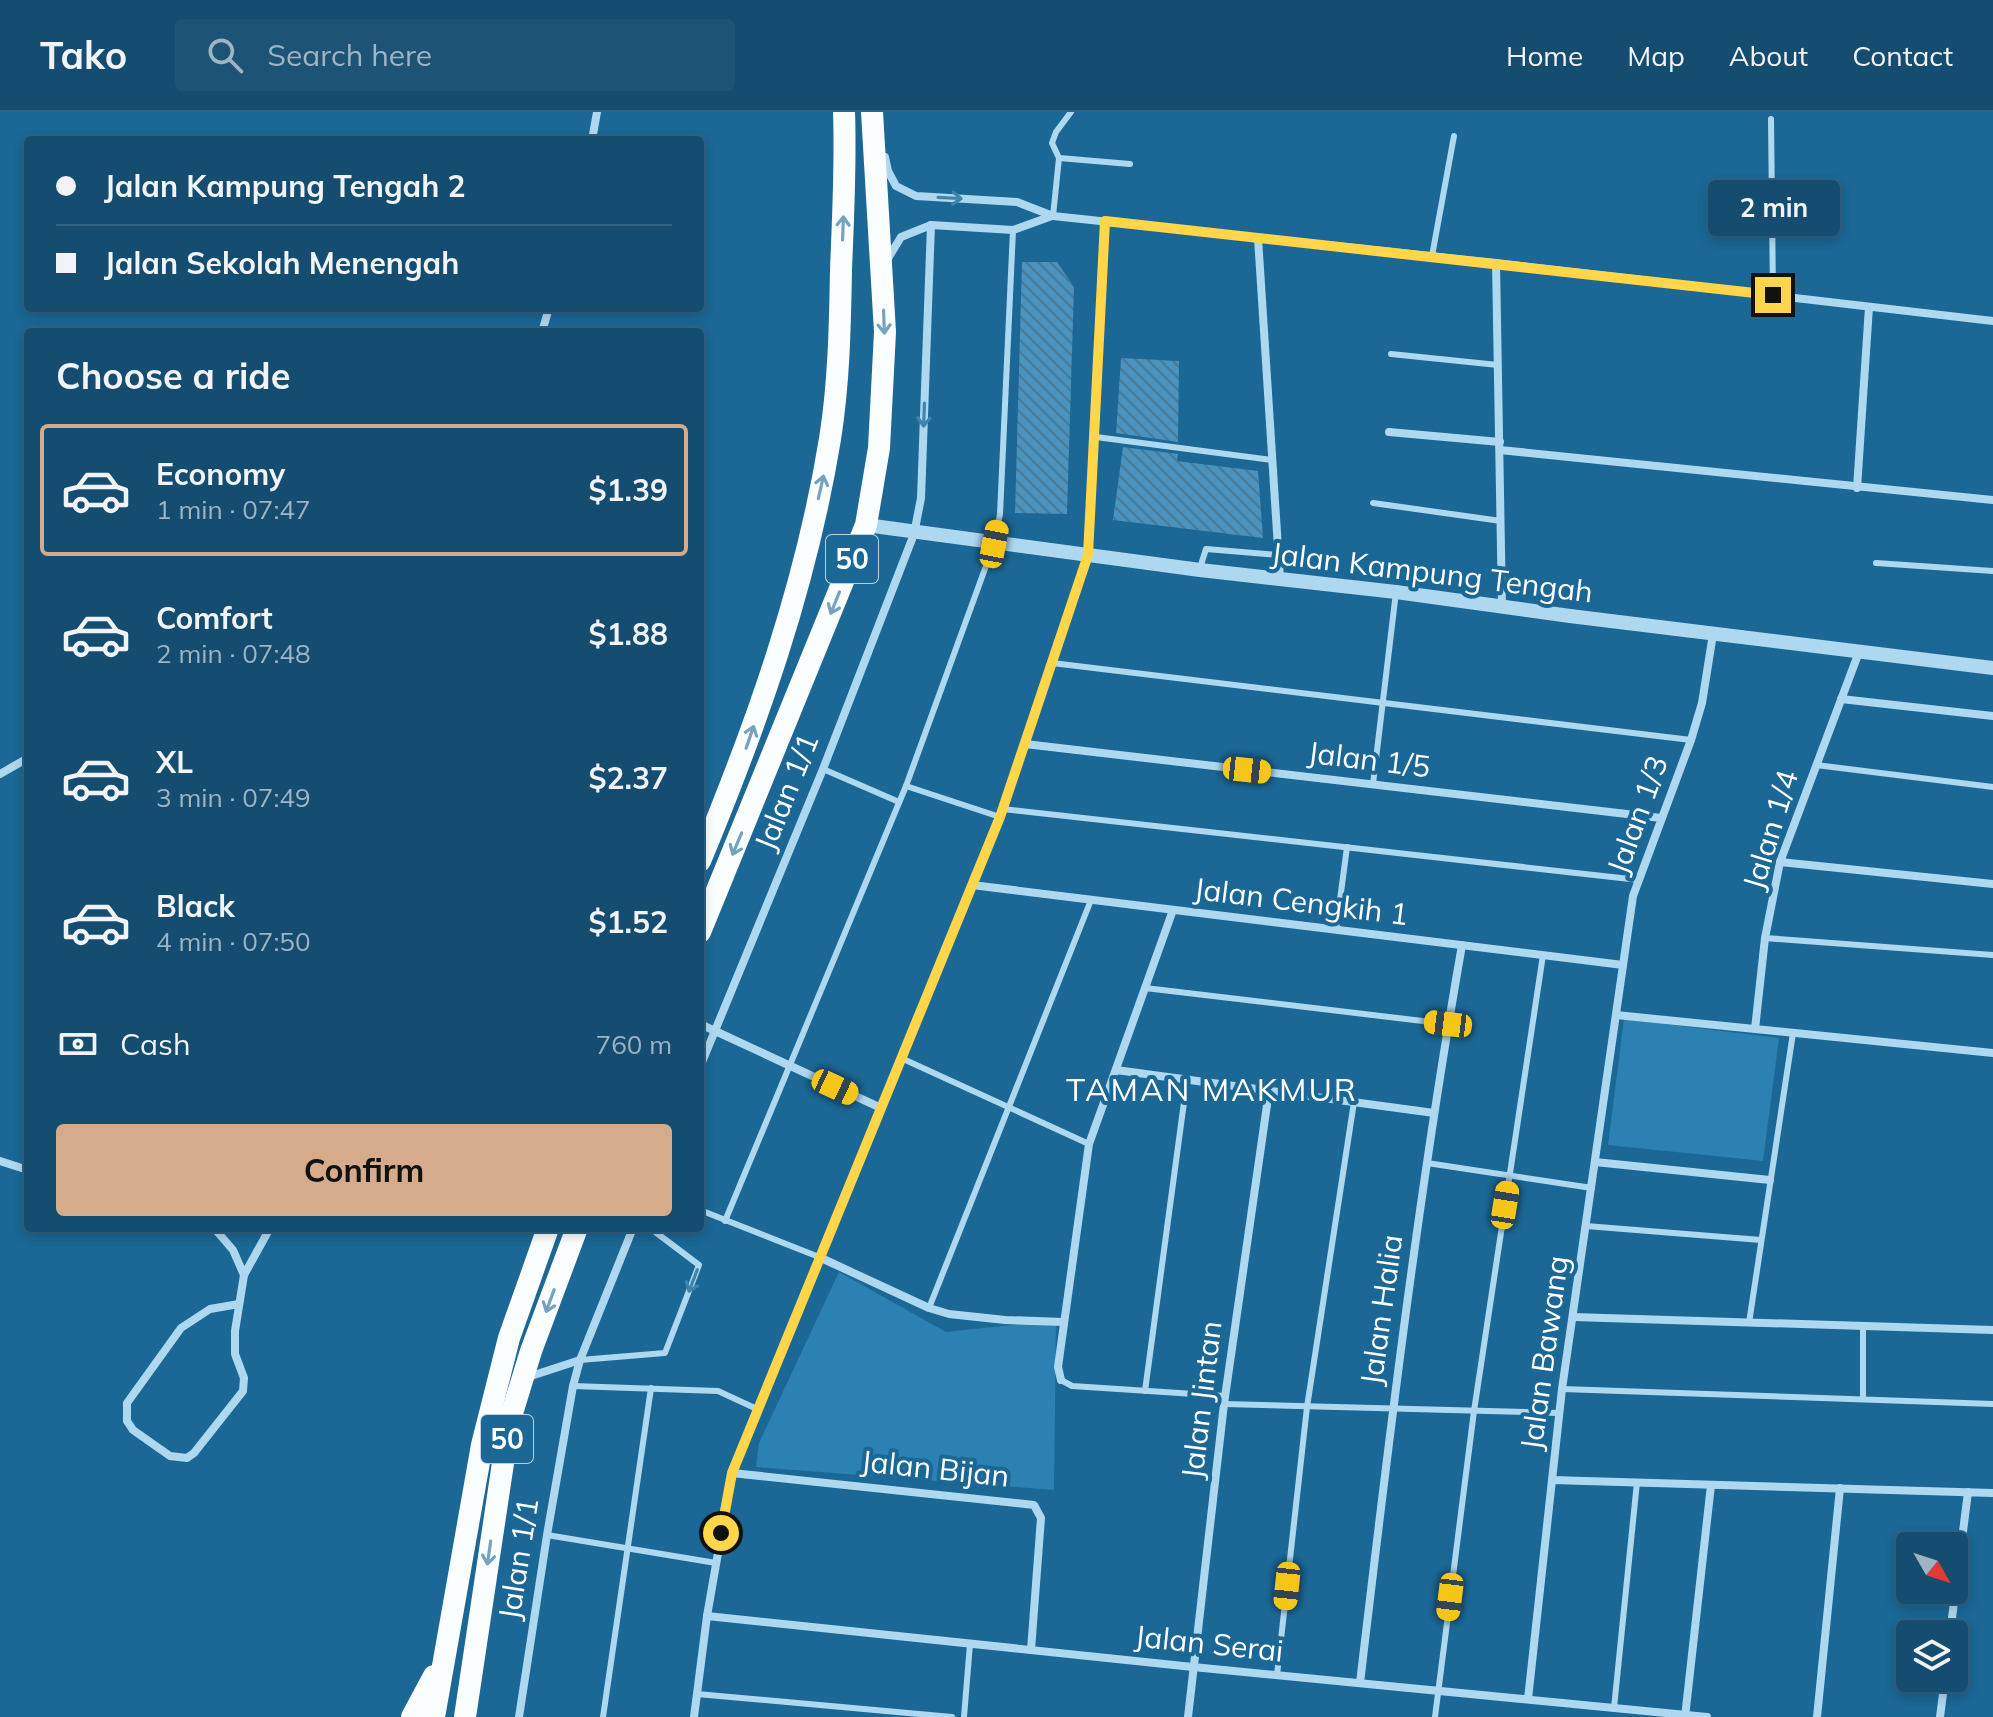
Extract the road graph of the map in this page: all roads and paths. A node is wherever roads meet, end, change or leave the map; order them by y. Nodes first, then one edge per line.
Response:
1 (597, 112) edge
2 (844, 112) edge
3 (873, 112) edge
4 (1071, 112) edge
5 (1771, 119) dead end
6 (593, 136) edge
7 (1454, 136) dead end
8 (1059, 158) junction
9 (1130, 164) dead end
10 (1053, 216) junction
11 (1105, 221) junction
12 (931, 225) junction
13 (1013, 230) junction
14 (1258, 238) junction
15 (1432, 256) junction
16 (1496, 263) junction
17 (882, 268) junction
18 (1773, 295) junction
19 (1869, 307) junction
20 (1993, 321) edge
21 (1391, 354) dead end
22 (1498, 365) junction
23 (1389, 432) dead end
24 (1096, 437) junction
25 (1500, 446) junction
26 (1272, 460) junction
27 (1857, 488) junction
28 (1993, 500) edge
29 (1373, 503) dead end
30 (1501, 521) junction
31 (866, 525) junction
32 (914, 534) junction
33 (994, 544) junction
34 (1088, 555) junction
35 (1278, 555) junction
36 (1876, 563) dead end
37 (1199, 570) junction
38 (1993, 571) edge
39 (1280, 579) junction
40 (1396, 592) junction
41 (1502, 607) junction
42 (1713, 634) junction
43 (1859, 652) junction
44 (1052, 663) junction
45 (1993, 668) edge
46 (1841, 699) junction
47 (1383, 702) junction
48 (1993, 716) edge
49 (1691, 740) junction
50 (1025, 744) junction
51 (24, 760) edge
52 (1816, 765) junction
53 (823, 769) junction
54 (0, 774) edge
55 (1373, 784) junction
56 (906, 786) junction
57 (1993, 787) edge
58 (899, 802) junction
59 (1002, 813) junction
60 (1661, 818) junction
61 (1347, 847) junction
62 (704, 851) edge
63 (1780, 862) junction
64 (1639, 880) junction
65 (1993, 884) edge
66 (972, 885) junction
67 (1091, 900) junction
68 (1173, 910) junction
69 (704, 922) edge
70 (1336, 930) junction
71 (1765, 938) junction
72 (1462, 945) junction
73 (1543, 955) junction
74 (1993, 955) edge
75 (1623, 965) junction
76 (1145, 988) junction
77 (1616, 1015) junction
78 (1448, 1024) junction
79 (704, 1026) edge
80 (1755, 1029) junction
81 (715, 1031) junction
82 (1793, 1033) junction
83 (1993, 1053) edge
84 (704, 1057) edge
85 (901, 1058) junction
86 (790, 1066) junction
87 (1116, 1070) junction
88 (1187, 1080) junction
89 (1269, 1091) junction
90 (1354, 1102) junction
91 (881, 1108) junction
92 (1010, 1109) junction
93 (1434, 1113) junction
94 (1089, 1144) junction
95 (0, 1161) edge
96 (1595, 1162) junction
97 (1427, 1163) junction
98 (24, 1169) edge
99 (1509, 1175) junction
100 (1770, 1180) junction
101 (1592, 1188) junction
102 (704, 1212) edge
103 (725, 1221) junction
104 (1586, 1226) junction
105 (217, 1232) edge
106 (268, 1232) edge
107 (547, 1232) edge
108 (576, 1232) edge
109 (631, 1232) edge
110 (655, 1232) edge
111 (1761, 1240) junction
112 (819, 1257) junction
113 (244, 1275) junction
114 (239, 1304) junction
115 (929, 1308) junction
116 (1573, 1317) junction
117 (1064, 1322) junction
118 (1749, 1323) junction
119 (1863, 1326) junction
120 (1993, 1330) edge
121 (580, 1360) junction
122 (523, 1378) junction
123 (1061, 1380) joint
124 (573, 1386) junction
125 (651, 1388) junction
126 (1562, 1389) junction
127 (1145, 1391) junction
128 (1863, 1399) junction
129 (1225, 1400) junction
130 (1993, 1404) edge
131 (1307, 1407) junction
132 (757, 1409) junction
133 (1392, 1410) junction
134 (1474, 1411) junction
135 (1559, 1413) junction
136 (732, 1473) junction
137 (1552, 1480) junction
138 (1637, 1482) junction
139 (1711, 1485) junction
140 (1840, 1488) junction
141 (1968, 1492) junction
142 (1993, 1493) edge
143 (547, 1535) junction
144 (627, 1548) junction
145 (716, 1563) junction
146 (707, 1616) junction
147 (1952, 1620) edge
148 (970, 1644) junction
149 (1031, 1650) junction
150 (444, 1654) junction
151 (474, 1659) junction
152 (1193, 1667) junction
153 (1277, 1675) junction
154 (1360, 1683) junction
155 (1438, 1691) junction
156 (1943, 1692) edge
157 (697, 1694) junction
158 (1528, 1699) junction
159 (1614, 1708) junction
160 (1685, 1716) edge
161 (412, 1717) edge
162 (434, 1717) edge
163 (465, 1717) edge
164 (479, 1717) edge
165 (519, 1717) edge
166 (603, 1717) edge
167 (694, 1717) edge
168 (952, 1717) edge
169 (964, 1717) edge
170 (1188, 1717) edge
171 (1435, 1717) edge
172 (1707, 1717) edge
173 (1817, 1717) edge
174 (1940, 1717) edge

1 - 6 street
62 -> 2 highway, 50
3 -> 10 street
3 - 17 highway, 50
4 - 8 lane
5 - 18 lane
7 - 15 lane
8 - 9 lane
8 - 10 lane
10 - 11 street
10 - 13 street
11 - 14 street
11 - 24 street
12 - 13 street
12 - 17 street
12 -> 32 street, Jalan 1/1
13 - 33 lane
14 - 15 street
14 - 26 street
15 - 16 street
16 - 18 street
16 - 22 street
17 -> 31 highway, 50
18 - 19 street
19 - 20 street
19 - 27 street
21 - 22 lane
22 - 25 street
23 - 25 street
24 - 26 lane
24 - 34 street
25 - 27 street
25 - 30 street
26 - 35 street
27 - 28 street
29 - 30 lane
30 - 41 street
31 - 32 street, Jalan Kampung Tengah
31 -> 69 highway, 50
32 - 33 street, Jalan Kampung Tengah
32 - 53 street, Jalan 1/1
33 - 34 street, Jalan Kampung Tengah
33 - 56 lane
34 - 37 street, Jalan Kampung Tengah
34 - 44 street
35 - 37 lane
35 - 39 street
36 - 38 lane
37 - 39 street, Jalan Kampung Tengah
39 - 40 street, Jalan Kampung Tengah
40 - 41 street, Jalan Kampung Tengah
40 - 47 lane
41 - 42 street, Jalan Kampung Tengah
42 - 43 street, Jalan Kampung Tengah
42 - 49 street, Jalan 1/3
43 - 45 street, Jalan Kampung Tengah
43 - 46 street, Jalan 1/4
44 - 47 lane
44 - 50 street
46 - 48 street
46 - 52 street, Jalan 1/4
47 - 49 lane
47 - 55 lane
49 - 60 street, Jalan 1/3
50 - 55 street, Jalan 1/5
50 - 59 street
51 - 54 street
52 - 57 lane
52 - 63 street, Jalan 1/4
53 - 58 lane
53 - 81 street, Jalan 1/1
55 - 60 street, Jalan 1/5
56 - 58 lane
56 - 59 lane
58 - 86 lane
59 - 61 lane
59 - 66 street
60 - 64 street, Jalan 1/3
61 - 64 lane
61 - 70 lane
63 - 65 street
63 - 71 street, Jalan 1/4
64 - 75 street, Jalan 1/3
66 - 67 street, Jalan Cengkih 1
66 - 85 street
67 - 68 street, Jalan Cengkih 1
67 - 92 lane
68 - 70 street, Jalan Cengkih 1
68 - 76 street
70 - 72 street, Jalan Cengkih 1
71 - 74 lane
71 - 80 street, Jalan 1/4
72 - 73 street, Jalan Cengkih 1
72 - 78 street, Jalan Halia
73 - 75 street, Jalan Cengkih 1
73 - 99 lane
75 - 77 street, Jalan 1/3
76 - 78 lane
76 - 87 street
77 - 80 street
77 - 96 street, Jalan Bawang
78 - 93 street, Jalan Halia
79 - 81 street
80 - 82 street
81 - 84 street, Jalan 1/1
81 - 86 street
82 - 83 street
82 - 100 lane
85 - 91 street
85 - 92 lane
86 - 91 street
86 - 103 lane
87 - 88 street
87 - 94 street
88 - 89 street
88 - 127 lane
89 - 90 street
89 - 129 street, Jalan Jintan
90 - 93 street
90 - 131 lane
91 - 112 street
92 - 94 lane
92 - 115 lane
93 - 97 street, Jalan Halia
94 - 117 street
95 - 98 street
96 - 100 street
96 - 101 street, Jalan Bawang
97 - 99 lane
97 - 133 street, Jalan Halia
99 - 101 lane
99 - 134 lane
100 - 111 lane
101 - 104 street, Jalan Bawang
102 - 103 lane
103 - 112 lane
104 - 111 lane
104 - 116 street, Jalan Bawang
105 - 113 street
106 - 113 street
107 - 150 highway, 50
108 -> 122 highway, 50
109 - 121 street, Jalan 1/1
110 -> 121 lane
111 - 118 lane
112 - 115 street
112 - 132 street
113 - 114 street
114 - 114 street
115 - 117 street
116 - 118 street
116 - 126 street, Jalan Bawang
117 - 123 street
118 - 119 street
119 - 120 street
119 - 128 lane
121 - 122 street
121 - 124 street, Jalan 1/1
122 -> 151 highway, 50
123 - 127 lane
124 - 125 lane
124 - 143 street, Jalan 1/1
125 - 132 lane
125 - 144 lane
126 - 128 lane
126 - 135 street, Jalan Bawang
127 - 129 lane
128 - 130 lane
129 - 131 lane
129 - 152 street, Jalan Jintan
131 - 133 lane
131 - 153 lane
132 - 136 street
133 - 134 lane
133 - 154 street, Jalan Halia
134 - 135 lane
134 - 155 lane
135 - 137 street, Jalan Bawang
136 - 145 street
136 - 149 street, Jalan Bijan
137 - 138 street
137 - 158 street, Jalan Bawang
138 - 139 street
138 - 159 lane
139 - 140 street
139 - 160 street
140 - 141 street
140 - 173 street
141 - 142 street
141 - 147 street
143 - 144 lane
143 - 165 street, Jalan 1/1
144 - 145 lane
144 - 166 lane
145 - 146 street
146 - 148 street, Jalan Serai
146 - 157 street
148 - 149 street, Jalan Serai
148 - 169 lane
149 - 152 street, Jalan Serai
150 - 161 highway
150 - 162 highway, 50
151 - 163 highway, 50
151 - 164 highway
152 - 153 street, Jalan Serai
152 - 170 street, Jalan Jintan
153 - 154 street, Jalan Serai
154 - 155 street, Jalan Serai
155 - 158 street, Jalan Serai
155 - 171 lane
156 - 174 street
157 - 167 street
157 - 168 lane
158 - 159 street, Jalan Serai
159 - 160 street, Jalan Serai
160 - 172 street, Jalan Serai

